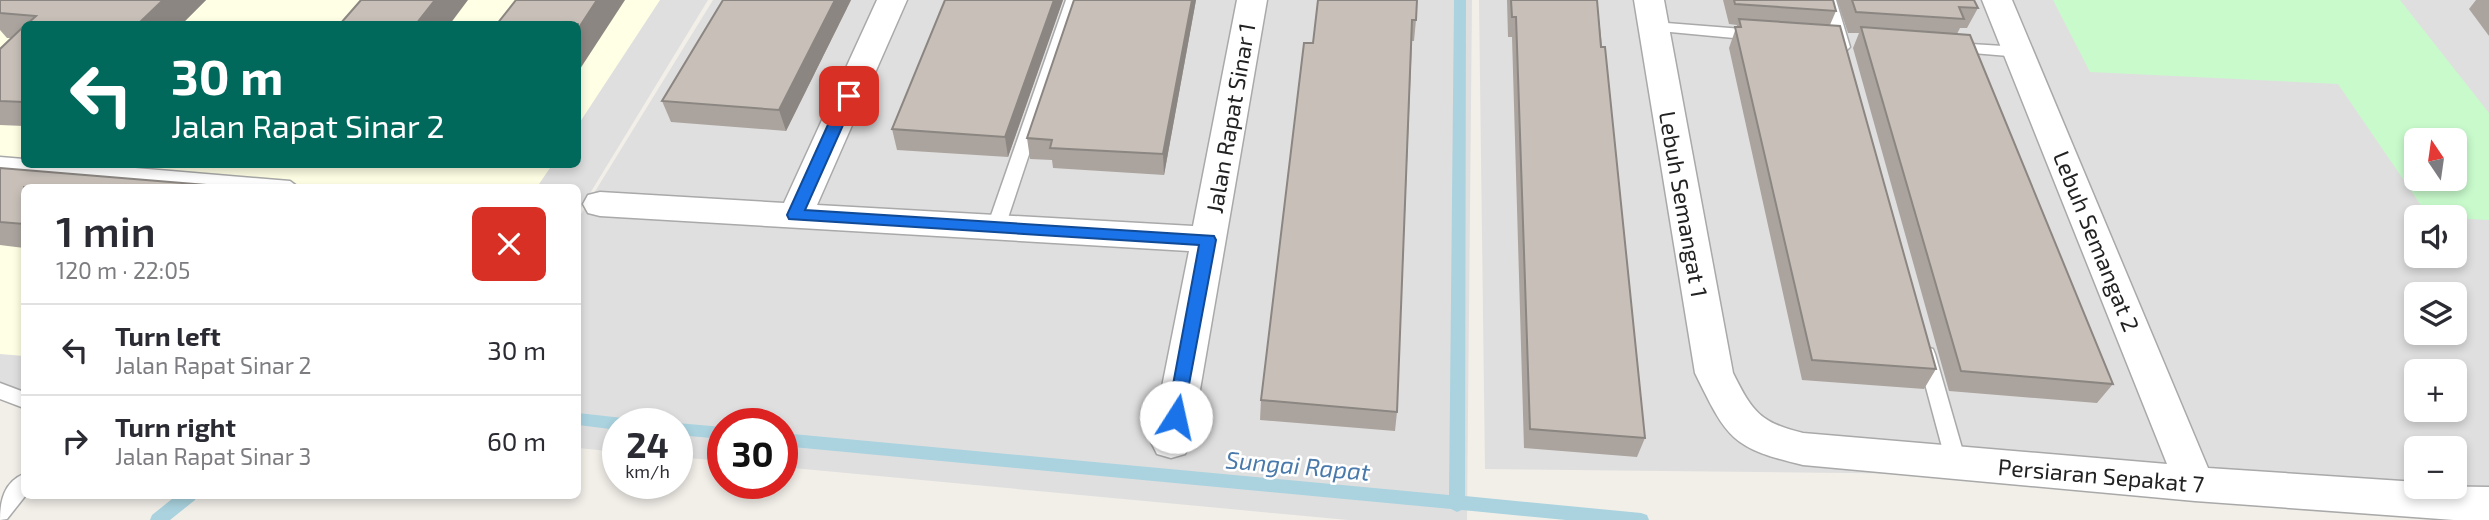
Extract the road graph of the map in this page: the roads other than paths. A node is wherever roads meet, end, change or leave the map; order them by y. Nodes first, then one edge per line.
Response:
1 (892, 0) edge
2 (1073, 0) edge
3 (1252, 0) edge
4 (1829, 0) edge
5 (1997, 0) edge
6 (1651, 14) edge
7 (1774, 36) edge
8 (1937, 47) edge
9 (2020, 52) junction
10 (1848, 67) edge
11 (0, 163) edge
12 (21, 165) edge
13 (60, 168) edge
14 (254, 184) edge
15 (600, 204) dead end
16 (795, 215) junction
17 (996, 228) junction
18 (1208, 240) junction
19 (1920, 331) edge
20 (0, 391) edge
21 (21, 399) edge
22 (1730, 405) joint
23 (1171, 442) dead end
24 (1956, 462) junction
25 (2196, 484) junction
26 (21, 487) edge
27 (2489, 505) edge
28 (0, 513) edge

1 - 16 street
2 - 17 lane
3 - 18 street, Jalan Rapat Sinar 1
4 - 10 lane
5 - 9 street, Lebuh Semangat 2
6 - 7 lane
6 - 22 street, Lebuh Semangat 1
8 - 9 lane
9 - 25 street, Lebuh Semangat 2
11 - 12 lane
13 - 14 lane
15 - 16 street
16 - 17 street
17 - 18 street
18 - 23 street, Jalan Rapat Sinar 1
19 - 24 lane
20 - 21 lane
22 - 24 street, Persiaran Sepakat 7
24 - 25 street, Persiaran Sepakat 7
25 - 27 street, Persiaran Sepakat 7
26 - 28 lane

